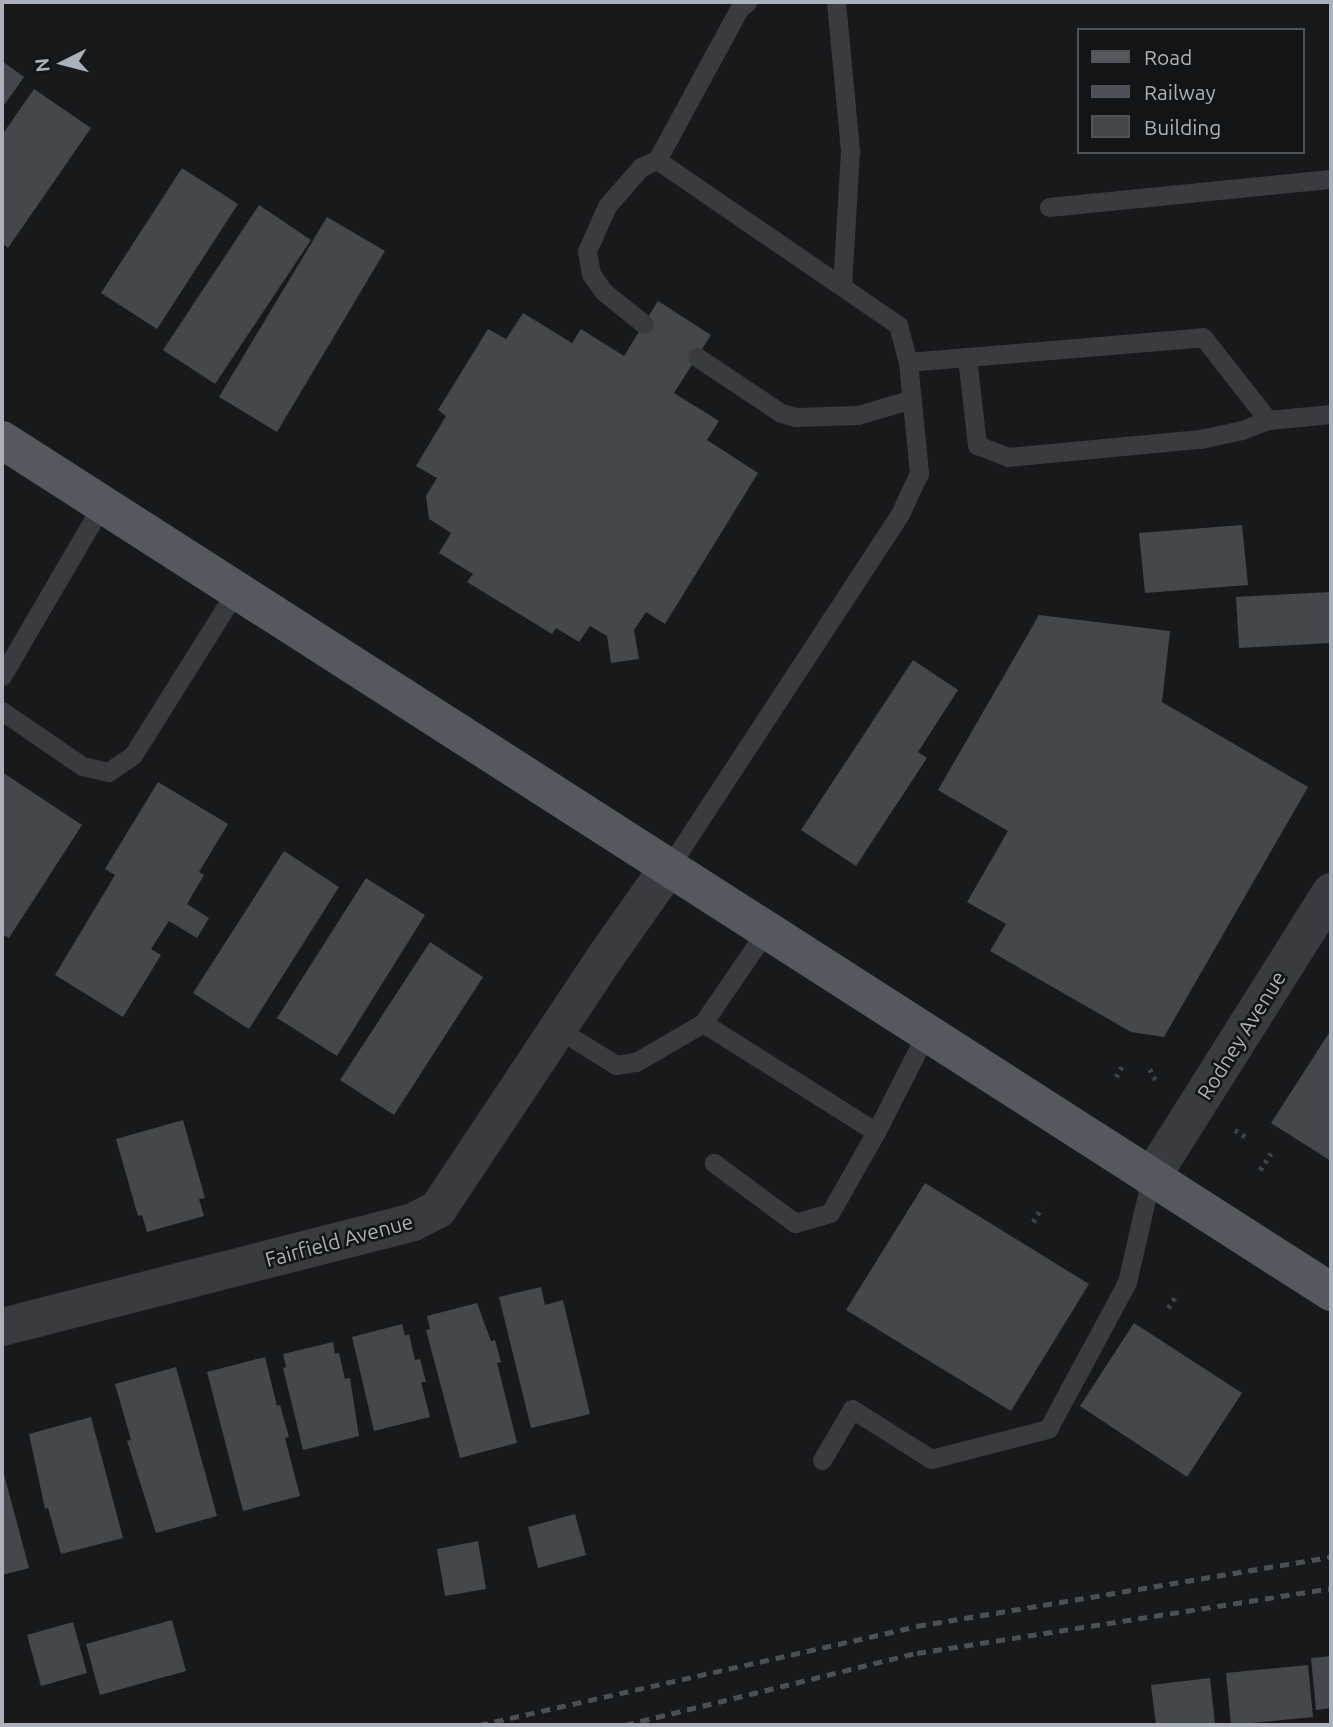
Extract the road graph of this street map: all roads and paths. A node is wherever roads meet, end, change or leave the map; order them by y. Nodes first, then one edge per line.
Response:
1 (747, 2) edge
2 (836, 2) edge
3 (657, 160) junction
4 (1331, 179) edge
5 (1049, 207) dead end
6 (842, 285) junction
7 (644, 324) dead end
8 (697, 357) dead end
9 (967, 358) junction
10 (908, 362) junction
11 (912, 399) junction
12 (1331, 415) edge
13 (1268, 420) junction
14 (2, 440) edge
15 (102, 505) junction
16 (236, 591) junction
17 (2, 676) edge
18 (2, 711) edge
19 (668, 868) junction
20 (1331, 892) edge
21 (766, 931) junction
22 (703, 1023) junction
23 (558, 1029) junction
24 (926, 1034) junction
25 (1123, 1064) dead end
26 (1116, 1077) dead end
27 (1233, 1129) dead end
28 (876, 1132) junction
29 (1246, 1137) dead end
30 (1272, 1153) dead end
31 (714, 1163) dead end
32 (1260, 1170) dead end
33 (1151, 1178) junction
34 (1042, 1207) dead end
35 (1033, 1222) dead end
36 (1331, 1292) edge
37 (1177, 1294) dead end
38 (1168, 1308) dead end
39 (2, 1327) edge
40 (822, 1460) dead end

1 - 3 lane
2 - 6 lane
3 - 6 lane
3 - 7 lane
4 - 5 lane
6 - 10 lane
8 - 11 lane
9 - 10 lane
9 - 13 lane
9 - 13 lane
10 - 11 lane
11 - 19 lane
12 - 13 lane
14 - 15 main road
15 - 16 main road
15 - 17 lane
16 - 18 lane
16 - 19 main road
19 - 21 main road
19 - 23 street, Fairfield Avenue
20 - 33 street, Rodney Avenue
21 - 22 lane
21 - 24 main road
22 - 23 lane
22 - 28 lane
23 - 39 street, Fairfield Avenue
24 - 28 lane
24 - 33 main road
25 - 26 path
27 - 29 path
28 - 31 lane
30 - 32 path
33 - 36 main road
33 - 40 lane
34 - 35 path
37 - 38 path

